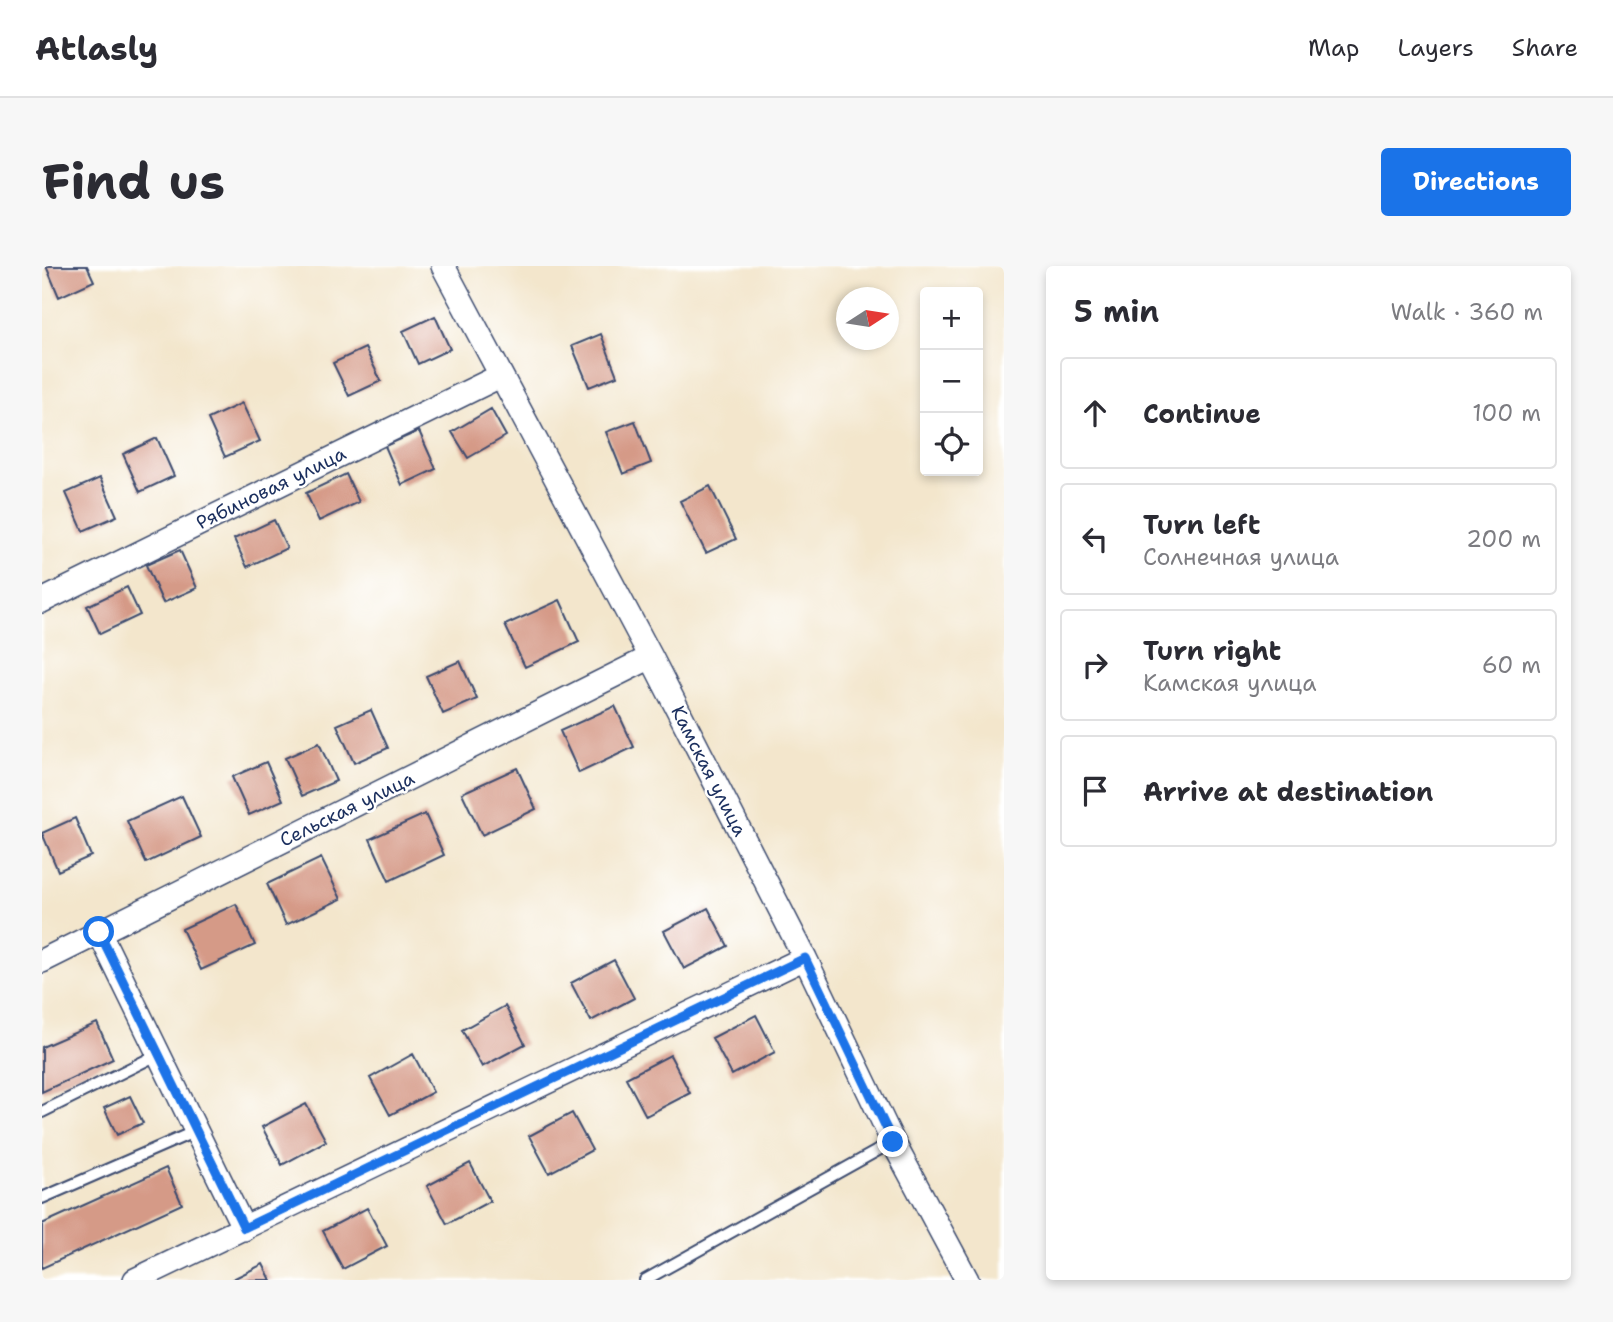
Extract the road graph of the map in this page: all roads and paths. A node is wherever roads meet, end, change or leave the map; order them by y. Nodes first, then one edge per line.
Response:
1 (443, 266) edge
2 (500, 376) junction
3 (42, 601) edge
4 (651, 657) junction
5 (99, 932) junction
6 (805, 958) junction
7 (42, 961) edge
8 (159, 1054) junction
9 (42, 1112) edge
10 (196, 1131) junction
11 (893, 1142) junction
12 (42, 1198) edge
13 (244, 1228) junction
14 (135, 1280) edge
15 (645, 1280) edge
16 (967, 1280) edge

1 - 2 street, Камская улица
2 - 3 street, Рябиновая улица
2 - 4 street, Камская улица
4 - 5 street, Сельская улица
4 - 6 street, Камская улица
5 - 7 street, Сельская улица
5 - 8 street
6 - 11 street, Камская улица
6 - 13 street
8 - 9 lane
8 - 10 street
10 - 12 lane
10 - 13 street
11 - 15 lane
11 - 16 street, Камская улица
13 - 14 street

